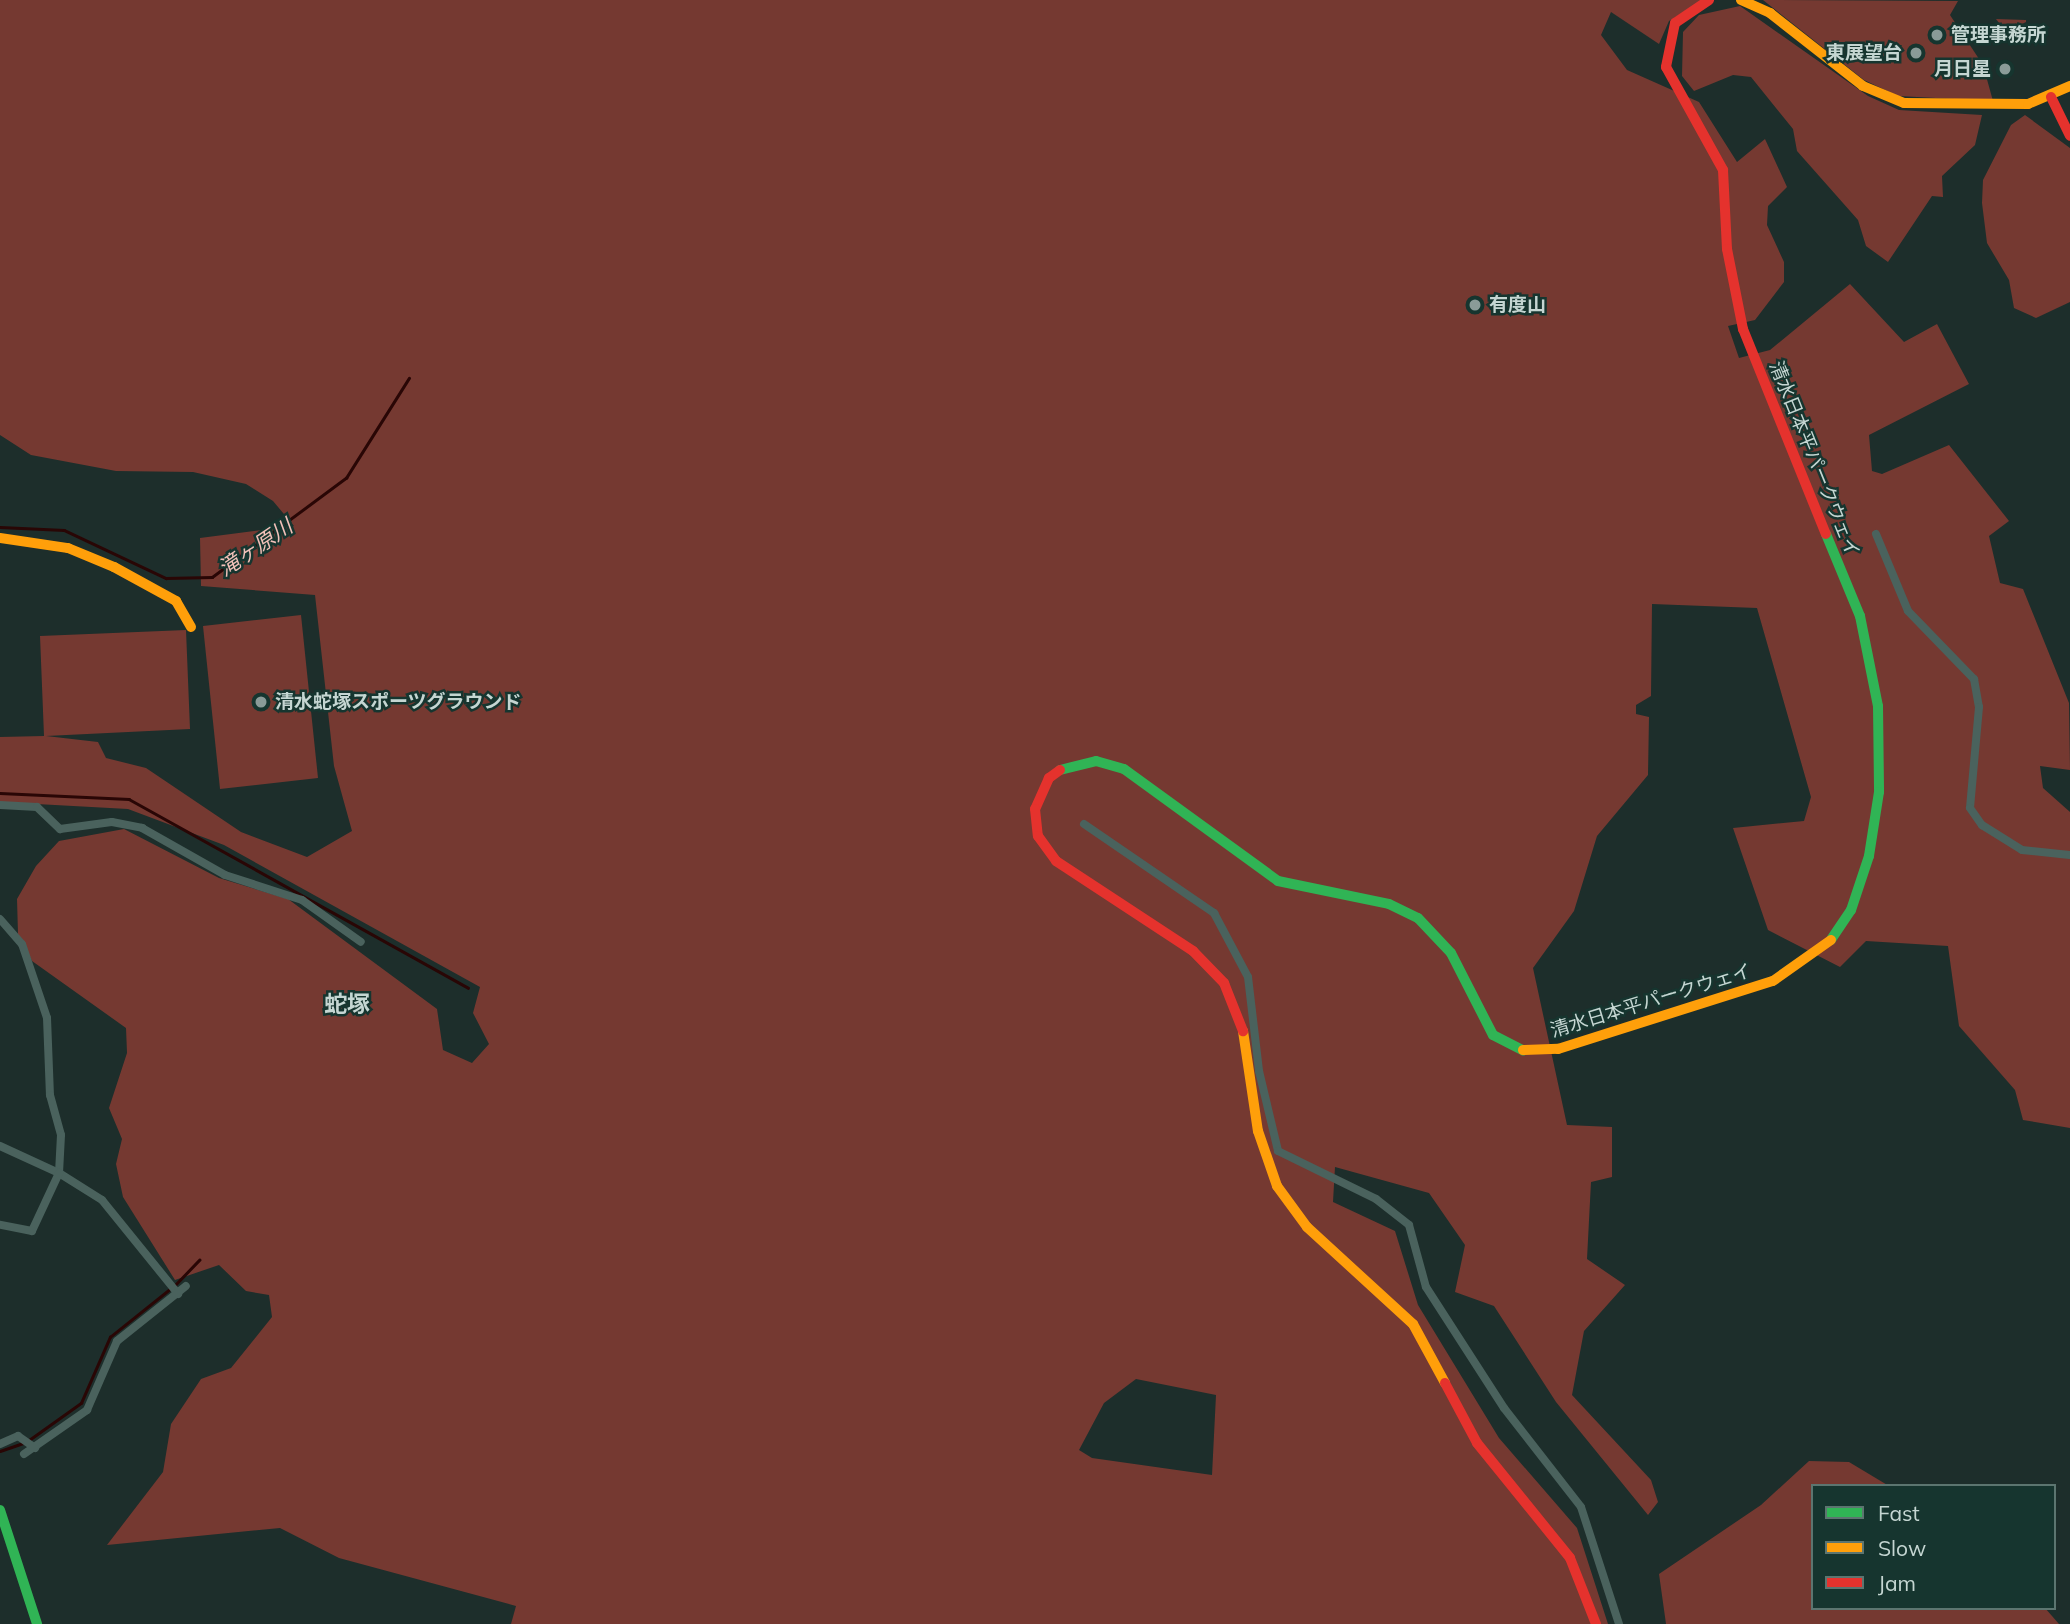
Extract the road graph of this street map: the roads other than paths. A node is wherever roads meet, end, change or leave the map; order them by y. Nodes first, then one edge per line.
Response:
1 (1709, 0) edge
2 (1741, 0) edge
3 (2070, 86) edge
4 (2051, 97) junction
5 (2070, 136) edge
6 (1876, 534) dead end
7 (0, 538) edge
8 (191, 627) dead end
9 (0, 805) edge
10 (1084, 824) dead end
11 (2070, 855) edge
12 (0, 919) edge
13 (361, 942) dead end
14 (0, 1146) edge
15 (59, 1173) junction
16 (0, 1224) edge
17 (187, 1286) dead end
18 (178, 1294) junction
19 (0, 1444) edge
20 (35, 1448) junction
21 (24, 1454) dead end
22 (0, 1510) edge
23 (37, 1624) edge
24 (1596, 1624) edge
25 (1619, 1624) edge

1 - 24 main road, 清水日本平パークウェイ
2 - 4 main road
3 - 4 main road
4 - 5 main road
6 - 11 street
7 - 8 main road
9 - 13 street
10 - 25 street
12 - 15 street
14 - 15 street
15 - 16 street
15 - 18 street
17 - 18 street
18 - 20 street
19 - 20 street
20 - 21 street
22 - 23 main road

